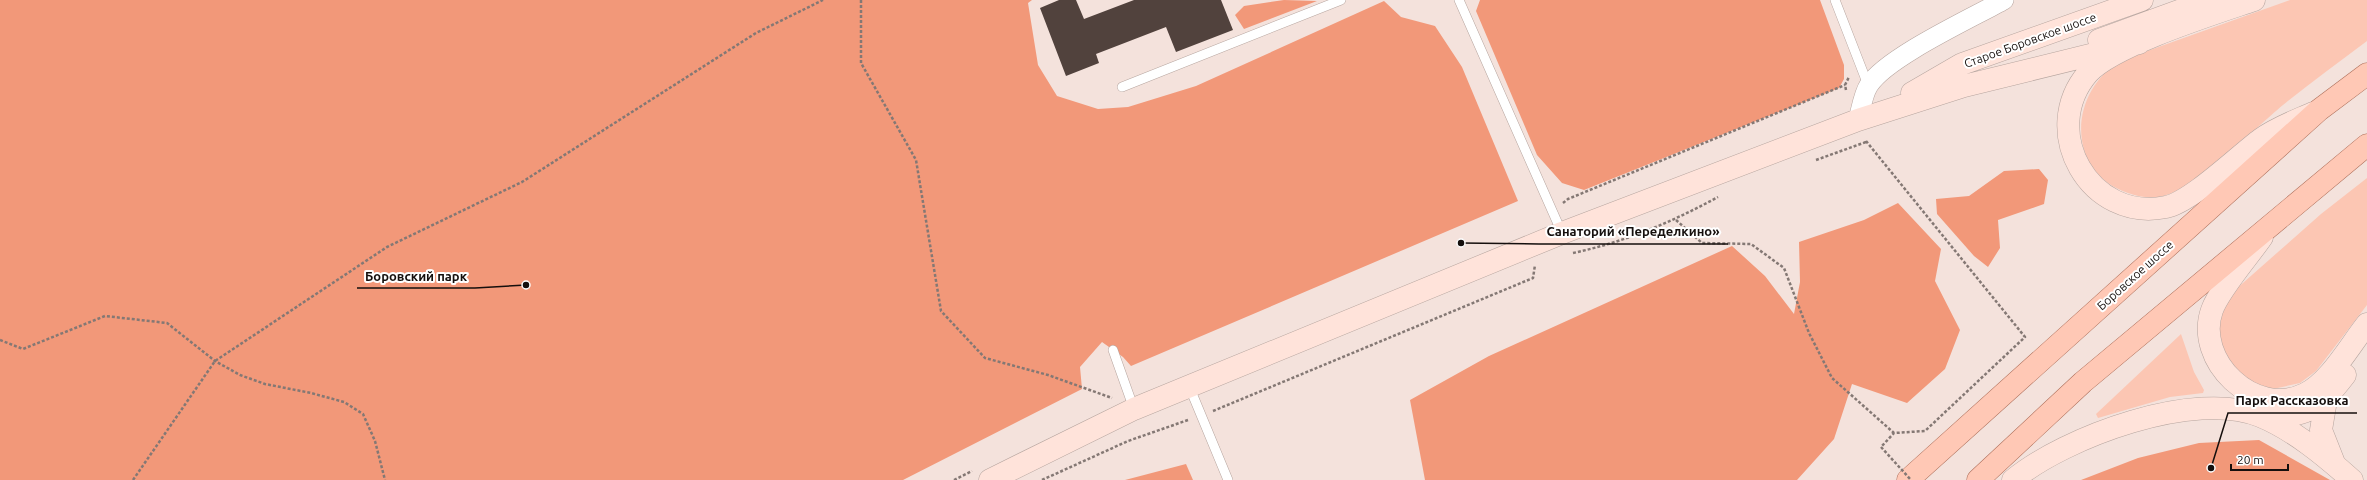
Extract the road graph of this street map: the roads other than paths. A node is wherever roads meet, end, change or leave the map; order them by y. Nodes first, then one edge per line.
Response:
1 (1341, 0) edge
2 (1459, 0) edge
3 (1835, 0) edge
4 (2004, 0) edge
5 (2142, 0) edge
6 (2209, 0) edge
7 (2254, 0) edge
8 (2138, 43) junction
9 (2367, 74) edge
10 (1868, 85) junction
11 (1122, 87) dead end
12 (1915, 92) junction
13 (2319, 110) junction
14 (1854, 121) junction
15 (2367, 145) edge
16 (2268, 228) junction
17 (1562, 233) junction
18 (2367, 324) edge
19 (2367, 348) edge
20 (1114, 350) dead end
21 (1189, 386) junction
22 (2326, 400) junction
23 (1125, 404) junction
24 (2260, 416) junction
25 (2334, 463) junction
26 (990, 480) edge
27 (1228, 480) edge
28 (1909, 480) edge
29 (1978, 480) edge
30 (2013, 480) edge
31 (2352, 480) edge

1 - 11 lane
2 - 17 lane
3 - 10 lane
4 - 10 street
5 - 12 street, Старое Боровское шоссе
6 - 12 street
7 - 8 street
8 - 13 street
8 - 14 street
9 - 13 main road, Боровское шоссе
10 - 14 street
12 - 14 street, Старое Боровское шоссе
13 - 28 main road, Боровское шоссе
14 - 17 street
15 - 16 main road
16 - 18 street
16 - 29 main road
17 - 21 street
19 - 22 street
20 - 23 lane
21 - 23 street
21 - 27 lane
22 - 24 street
22 - 25 street
23 - 26 street
24 - 25 street
24 - 30 street
25 - 31 street

